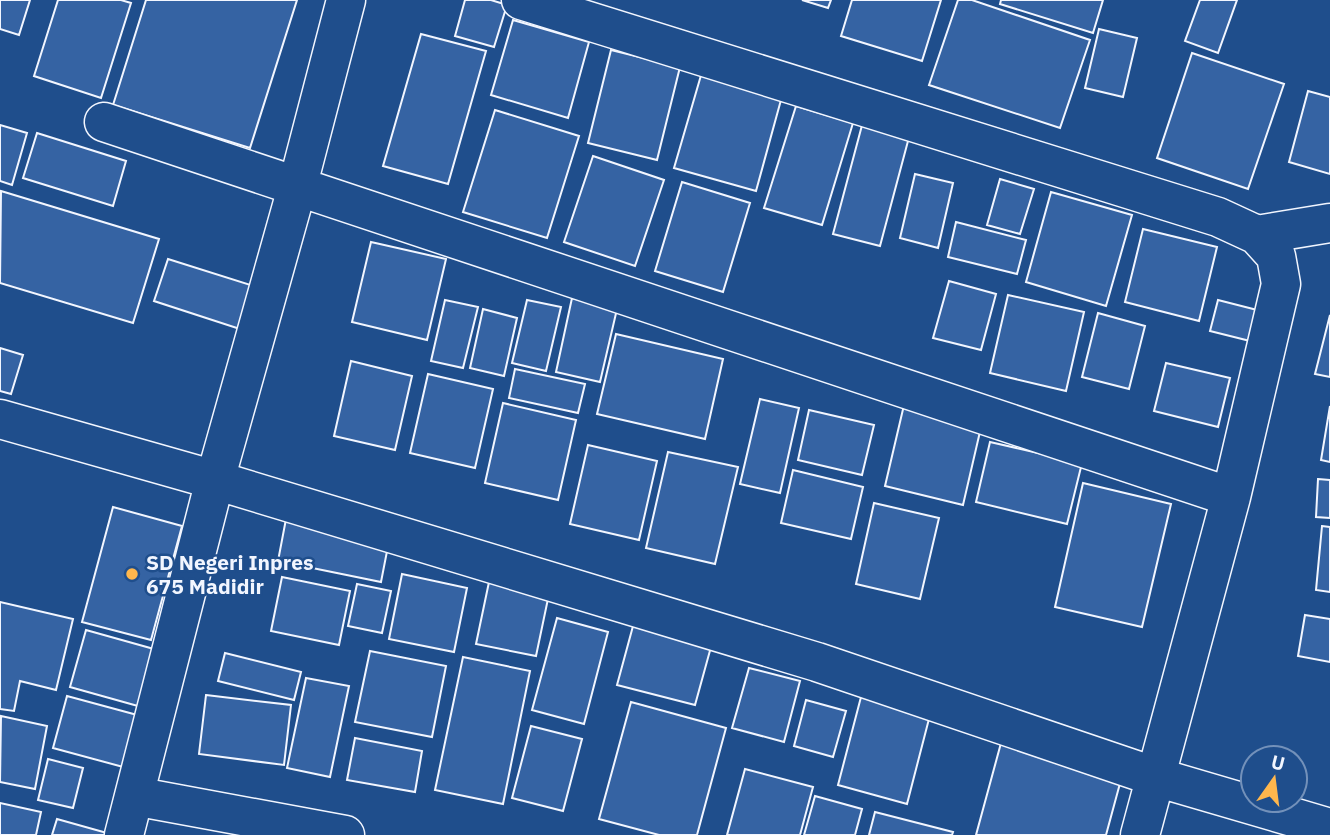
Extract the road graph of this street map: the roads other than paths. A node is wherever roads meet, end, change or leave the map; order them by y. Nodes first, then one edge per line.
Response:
1 (346, 0) edge
2 (521, 0) edge
3 (104, 122) dead end
4 (297, 188) junction
5 (1330, 223) edge
6 (1257, 235) junction
7 (0, 418) edge
8 (215, 480) junction
9 (1231, 497) junction
10 (1156, 777) junction
11 (134, 796) junction
12 (1330, 828) edge
13 (124, 835) edge
14 (345, 835) edge
15 (1140, 835) edge

1 - 4 street
2 - 6 street
3 - 4 street
4 - 8 street
4 - 9 street
5 - 6 street
6 - 9 street
7 - 8 street
8 - 10 street
8 - 11 street
9 - 10 street
10 - 12 street
10 - 15 street
11 - 13 street
11 - 14 street

